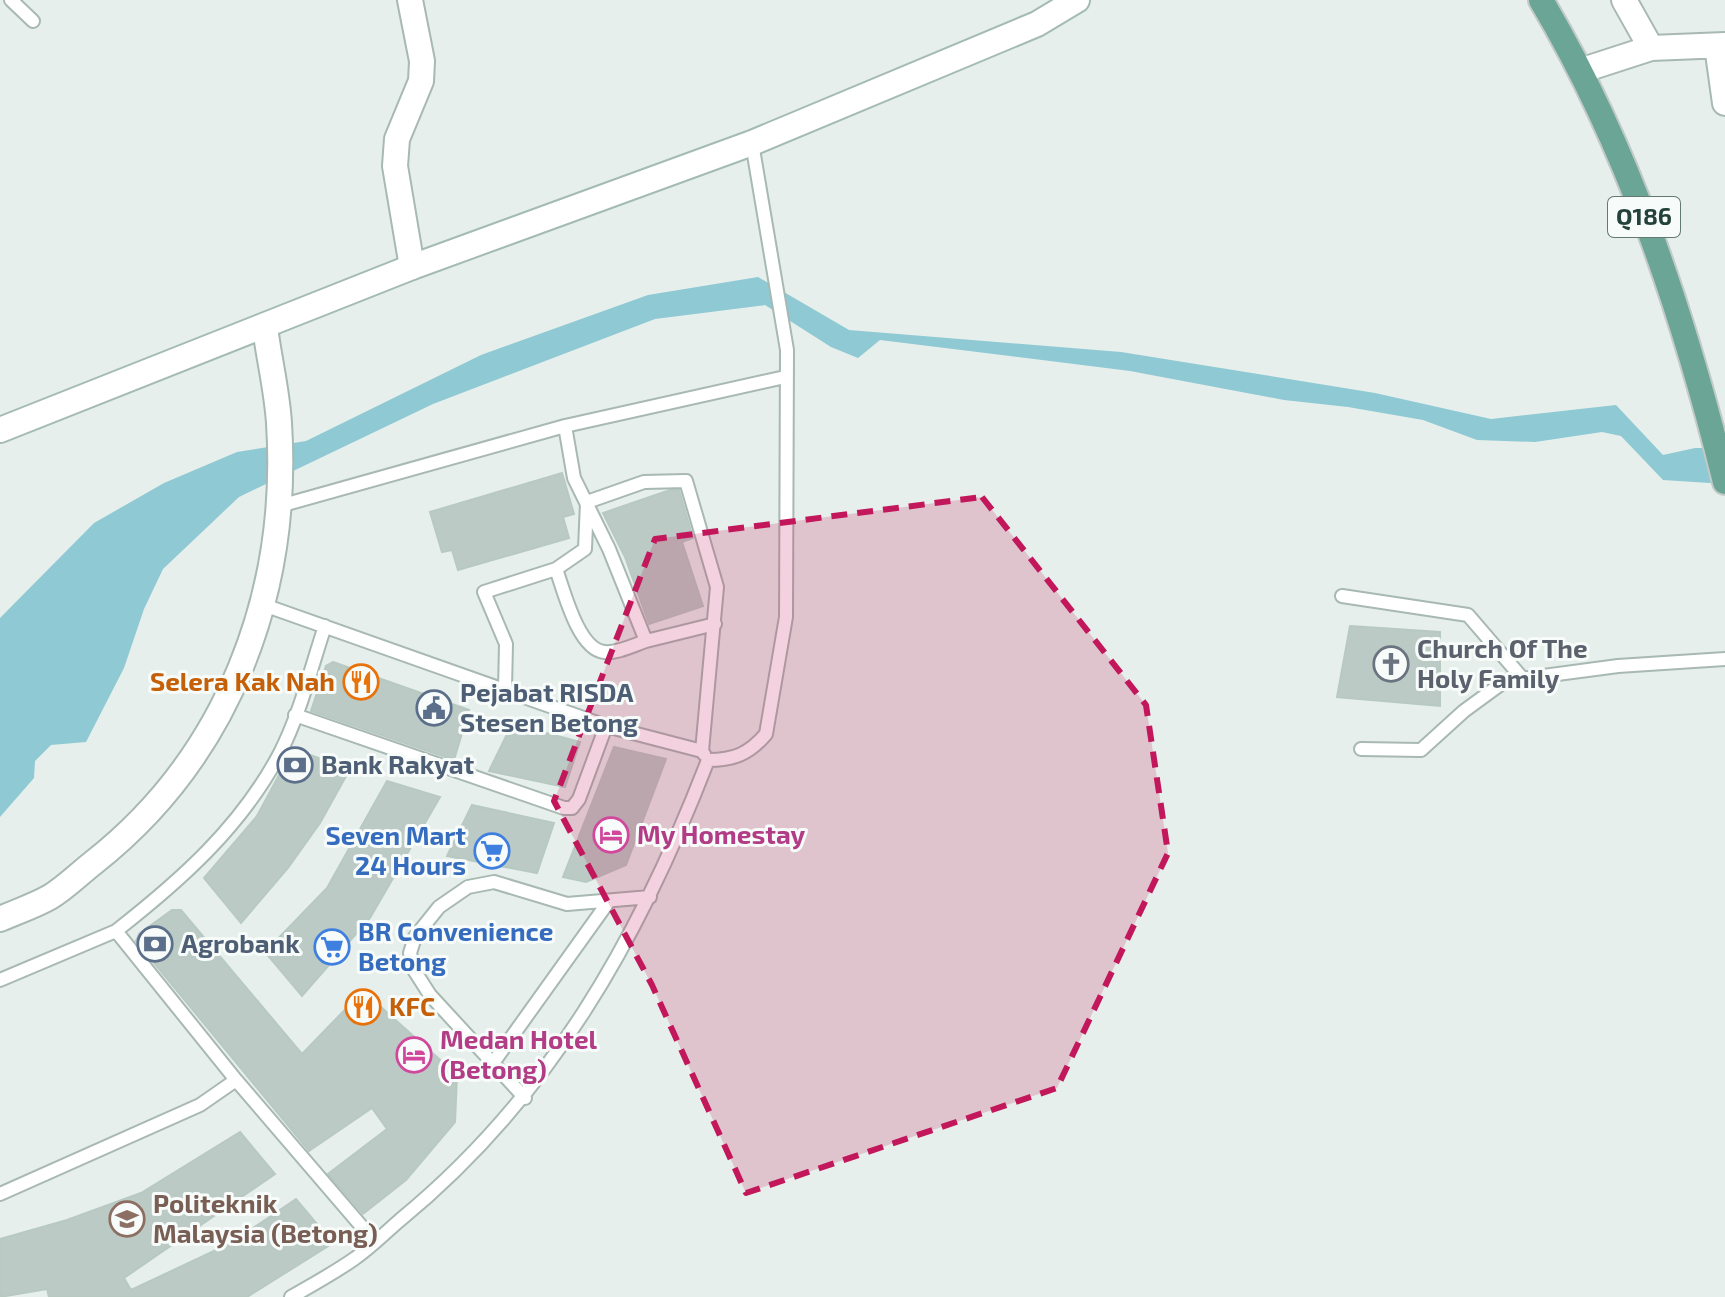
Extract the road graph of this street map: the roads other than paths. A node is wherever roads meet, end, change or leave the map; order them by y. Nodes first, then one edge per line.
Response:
1 (11, 0) edge
2 (410, 0) edge
3 (1077, 0) edge
4 (1541, 0) edge
5 (1624, 0) edge
6 (33, 21) dead end
7 (1721, 46) edge
8 (1651, 48) junction
9 (1583, 70) junction
10 (1725, 103) edge
11 (752, 143) junction
12 (412, 267) junction
13 (265, 327) junction
14 (785, 377) junction
15 (565, 426) junction
16 (0, 430) edge
17 (1725, 482) edge
18 (277, 498) junction
19 (587, 502) junction
20 (556, 569) junction
21 (1342, 596) dead end
22 (261, 604) junction
23 (715, 624) junction
24 (325, 626) junction
25 (646, 641) junction
26 (1725, 659) edge
27 (1523, 679) junction
28 (505, 689) junction
29 (295, 715) junction
30 (606, 726) junction
31 (1361, 749) dead end
32 (705, 755) junction
33 (650, 897) junction
34 (609, 901) junction
35 (0, 919) edge
36 (116, 931) junction
37 (0, 980) edge
38 (493, 1063) junction
39 (236, 1080) junction
40 (525, 1098) junction
41 (0, 1194) edge
42 (375, 1242) junction
43 (291, 1297) edge

1 - 6 lane
2 - 12 street
3 - 11 street
4 - 9 main road, Q186
5 - 8 street
7 - 8 street
7 - 10 street
8 - 9 street
9 - 17 main road, Q186
11 - 12 street
11 - 14 lane
12 - 13 street
13 - 16 street
13 - 18 street
14 - 15 lane
14 - 32 lane
15 - 18 lane
15 - 19 lane
18 - 22 street
19 - 20 lane
19 - 23 lane
19 - 25 lane
20 - 25 lane
20 - 28 lane
21 - 27 lane
22 - 24 lane
22 - 35 street
23 - 25 lane
23 - 32 lane
24 - 28 lane
24 - 29 lane
26 - 27 lane
27 - 31 lane
28 - 30 lane
29 - 30 lane
29 - 36 lane
30 - 32 lane
32 - 33 lane
33 - 34 lane
33 - 40 lane
34 - 38 lane
34 - 38 lane
36 - 37 lane
36 - 39 lane
38 - 40 lane
39 - 41 lane
39 - 42 lane
40 - 42 lane
42 - 43 lane

